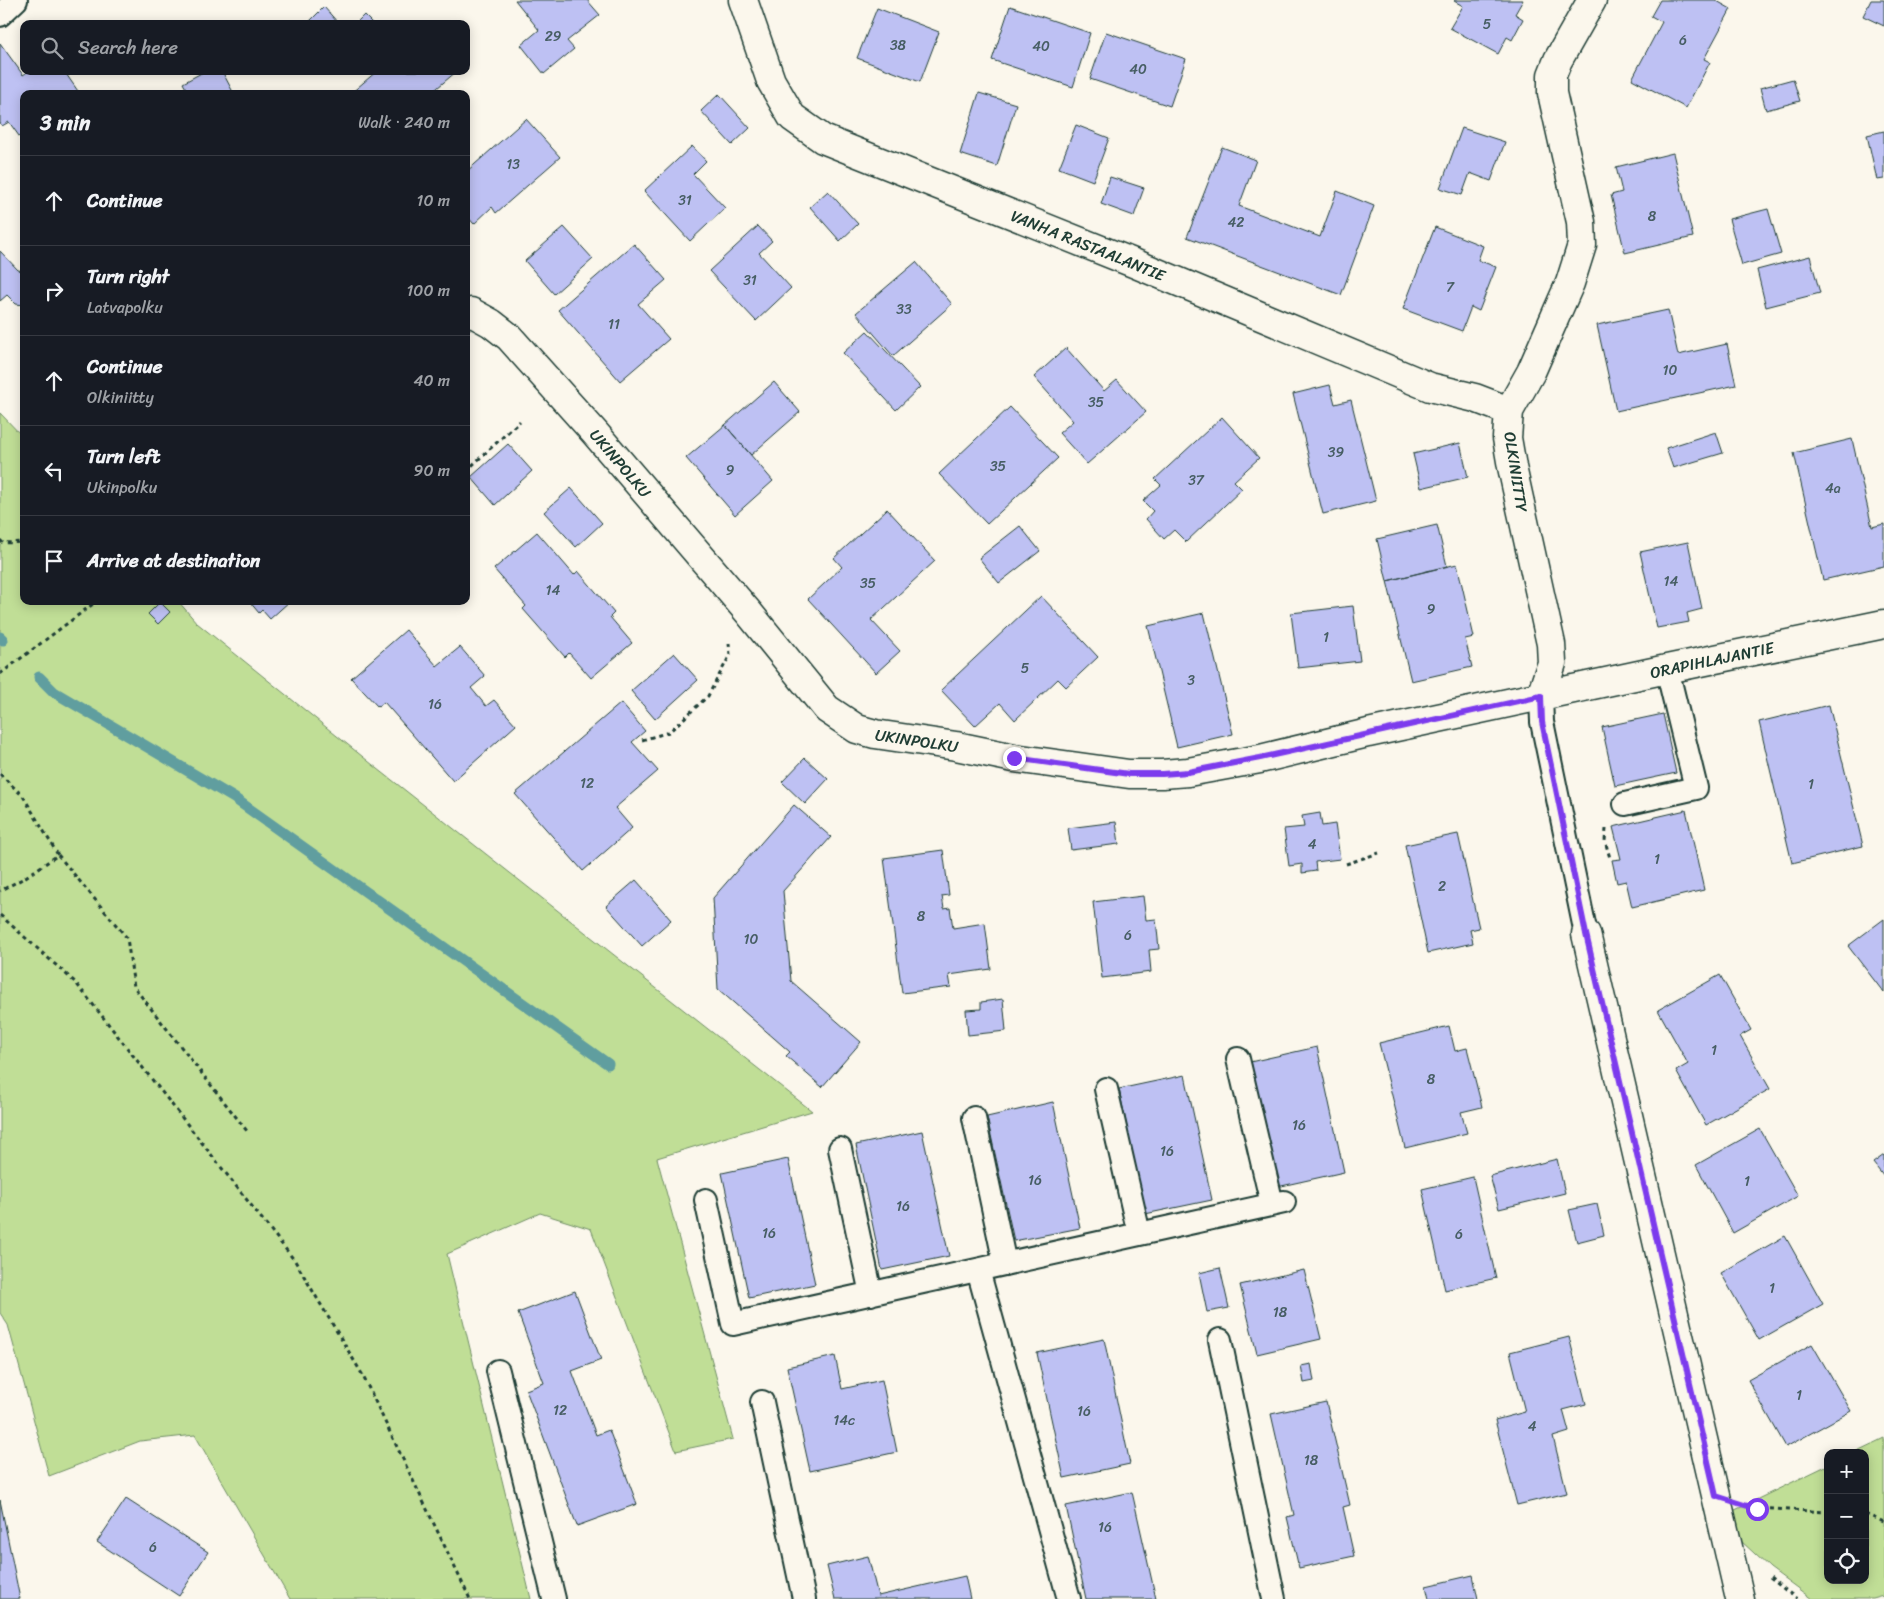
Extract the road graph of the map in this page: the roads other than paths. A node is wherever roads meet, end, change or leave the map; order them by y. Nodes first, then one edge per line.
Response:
1 (16, 0) edge
2 (743, 0) edge
3 (1592, 0) edge
4 (0, 15) edge
5 (471, 312) dead end
6 (1509, 411) junction
7 (1884, 624) edge
8 (1667, 669) junction
9 (1541, 696) junction
10 (1625, 804) dead end
11 (1586, 934) joint
12 (1238, 1059) dead end
13 (1106, 1089) dead end
14 (974, 1118) dead end
15 (840, 1149) dead end
16 (706, 1200) dead end
17 (1139, 1234) junction
18 (1005, 1264) junction
19 (978, 1270) junction
20 (871, 1294) junction
21 (1220, 1340) dead end
22 (498, 1371) dead end
23 (762, 1402) dead end
24 (554, 1599) edge
25 (804, 1599) edge
26 (1069, 1599) edge
27 (1274, 1599) edge
28 (1740, 1599) edge

1 - 4 lane
2 - 6 street, VANHA RASTAALANTIE
3 - 6 street, OLKINIITTY
5 - 9 street, UKINPOLKU
6 - 9 street, OLKINIITTY
7 - 8 street, ORAPIHLAJANTIE
8 - 9 street, ORAPIHLAJANTIE
8 - 10 lane
9 - 11 lane, OLKINIITTY
11 - 28 street
12 - 17 lane
13 - 17 lane
14 - 18 lane
15 - 20 lane
16 - 20 lane
17 - 18 lane
18 - 19 lane
19 - 20 lane
19 - 26 lane
21 - 27 lane
22 - 24 lane
23 - 25 lane

